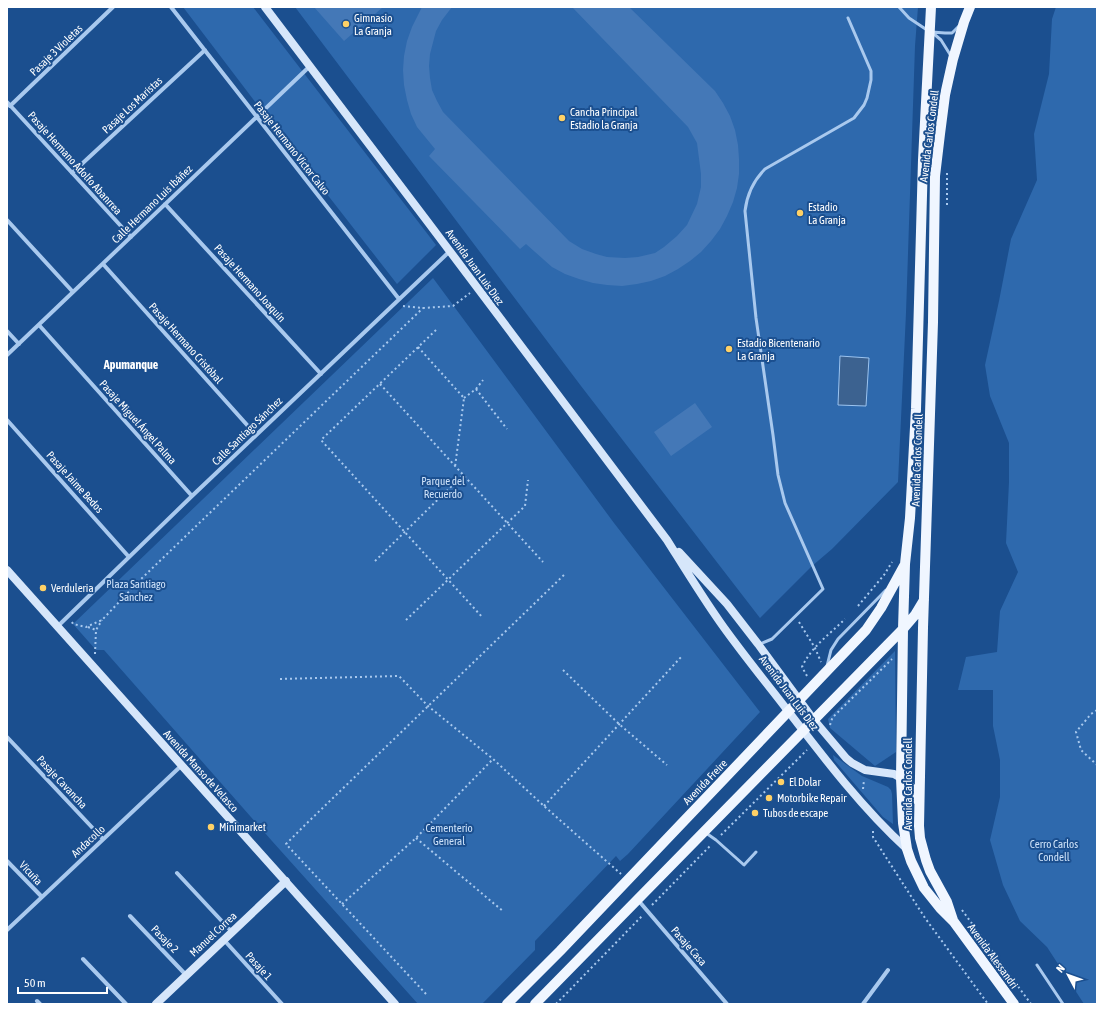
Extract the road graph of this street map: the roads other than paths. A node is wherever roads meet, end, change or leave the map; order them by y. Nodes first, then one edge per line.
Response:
1 (113, 7) edge
2 (171, 7) edge
3 (265, 7) edge
4 (899, 7) edge
5 (931, 7) edge
6 (970, 7) edge
7 (848, 18) dead end
8 (964, 22) junction
9 (932, 32) junction
10 (205, 50) junction
11 (953, 59) junction
12 (310, 66) junction
13 (7, 102) edge
14 (10, 106) junction
15 (257, 117) junction
16 (72, 173) junction
17 (166, 204) junction
18 (7, 220) edge
19 (131, 237) junction
20 (451, 251) junction
21 (103, 264) junction
22 (73, 292) junction
23 (399, 299) junction
24 (39, 325) junction
25 (7, 331) edge
26 (19, 344) junction
27 (7, 355) edge
28 (320, 374) junction
29 (7, 420) edge
30 (256, 435) junction
31 (192, 496) junction
32 (667, 540) junction
33 (129, 557) junction
34 (905, 564) junction
35 (7, 570) edge
36 (897, 579) junction
37 (924, 600) junction
38 (58, 626) junction
39 (903, 629) junction
40 (758, 644) junction
41 (825, 674) junction
42 (800, 700) junction
43 (788, 712) junction
44 (814, 720) junction
45 (803, 731) junction
46 (7, 737) edge
47 (182, 765) junction
48 (901, 778) junction
49 (919, 802) junction
50 (704, 832) junction
51 (103, 839) junction
52 (907, 849) junction
53 (756, 852) dead end
54 (7, 861) edge
55 (177, 873) dead end
56 (286, 881) junction
57 (42, 898) junction
58 (638, 899) junction
59 (130, 916) dead end
60 (954, 922) junction
61 (7, 930) edge
62 (232, 932) junction
63 (223, 940) junction
64 (83, 959) dead end
65 (1037, 965) dead end
66 (888, 970) dead end
67 (186, 975) junction
68 (126, 1004) edge
69 (156, 1004) edge
70 (282, 1004) edge
71 (395, 1004) edge
72 (507, 1004) edge
73 (535, 1004) edge
74 (727, 1004) edge
75 (863, 1004) edge
76 (1014, 1004) edge
77 (1063, 1004) edge

1 - 14 street, Pasaje 3 Violetas
2 - 10 street, Pasaje Hermano Víctor Calvo
3 - 12 main road, Avenida Juan Luis Diez
4 - 9 lane
5 - 9 main road, Avenida Carlos Condell
6 - 8 main road, Avenida Carlos Condell
7 - 40 lane
8 - 9 lane
8 - 11 main road, Avenida Carlos Condell
9 - 11 lane
9 - 34 main road, Avenida Carlos Condell
10 - 15 street, Pasaje Hermano Víctor Calvo
10 - 16 street, Pasaje Los Maristas
11 - 37 main road, Avenida Carlos Condell
12 - 15 street, Calle Hermano Luis Ibáñez
12 - 20 main road, Avenida Juan Luis Diez
13 - 14 street, Pasaje Hermano Adolfo Abanrrea
14 - 16 street, Pasaje Hermano Adolfo Abanrrea
15 - 17 street, Calle Hermano Luis Ibáñez
15 - 23 street, Pasaje Hermano Víctor Calvo
16 - 19 street, Pasaje Hermano Adolfo Abanrrea
17 - 19 street, Calle Hermano Luis Ibáñez
17 - 28 street, Pasaje Hermano Joaquín
18 - 22 street
19 - 21 street, Calle Hermano Luis Ibáñez
20 - 23 street, Calle Santiago Sánchez
20 - 32 main road, Avenida Juan Luis Diez
21 - 22 street, Calle Hermano Luis Ibáñez
21 - 30 street, Pasaje Hermano Cristóbal
22 - 24 street, Calle Hermano Luis Ibáñez
23 - 28 street, Calle Santiago Sánchez
24 - 26 street, Calle Hermano Luis Ibáñez
24 - 31 street, Pasaje Miguel Ángel Palma
25 - 26 street
26 - 27 street, Calle Hermano Luis Ibáñez
28 - 30 street, Calle Santiago Sánchez
29 - 33 street, Pasaje Jaime Bedos
30 - 31 street, Calle Santiago Sánchez
31 - 33 street, Calle Santiago Sánchez
32 - 40 main road, Avenida Juan Luis Diez
32 - 43 main road, Avenida Juan Luis Diez
33 - 38 street, Calle Santiago Sánchez
34 - 36 main road, Avenida Freire
34 - 39 main road, Avenida Carlos Condell
35 - 38 main road, Avenida Manso de Velasco
36 - 41 main road, Avenida Freire
36 - 41 lane
37 - 39 main road
37 - 49 main road, Avenida Carlos Condell
38 - 47 main road, Avenida Manso de Velasco
39 - 44 main road
39 - 48 main road, Avenida Carlos Condell
40 - 42 main road, Avenida Juan Luis Diez
41 - 42 main road, Avenida Freire
42 - 43 main road, Avenida Freire
42 - 44 main road, Avenida Juan Luis Diez
43 - 45 main road, Avenida Juan Luis Diez
43 - 72 main road, Avenida Freire
44 - 45 main road
44 - 48 main road, Avenida Juan Luis Diez
45 - 50 main road
45 - 52 main road, Avenida Juan Luis Diez
46 - 51 street, Pasaje Cavancha
47 - 51 street, Andacollo
47 - 56 main road, Avenida Manso de Velasco
48 - 49 main road
48 - 52 main road, Avenida Carlos Condell
49 - 60 main road, Avenida Carlos Condell
50 - 53 lane
50 - 58 main road
51 - 57 street, Andacollo
52 - 60 main road, Avenida Carlos Condell
54 - 57 street, Vicuña
55 - 62 street
56 - 62 main road, Manuel Correa
56 - 71 main road, Avenida Manso de Velasco
57 - 61 street, Andacollo
58 - 73 main road
58 - 74 street, Pasaje Casa
59 - 67 street, Pasaje 2
60 - 76 main road, Avenida Alessandri
62 - 63 main road, Manuel Correa
63 - 67 main road, Manuel Correa
63 - 70 street, Pasaje 1
64 - 68 street
65 - 77 lane
66 - 75 street
67 - 69 main road, Manuel Correa

